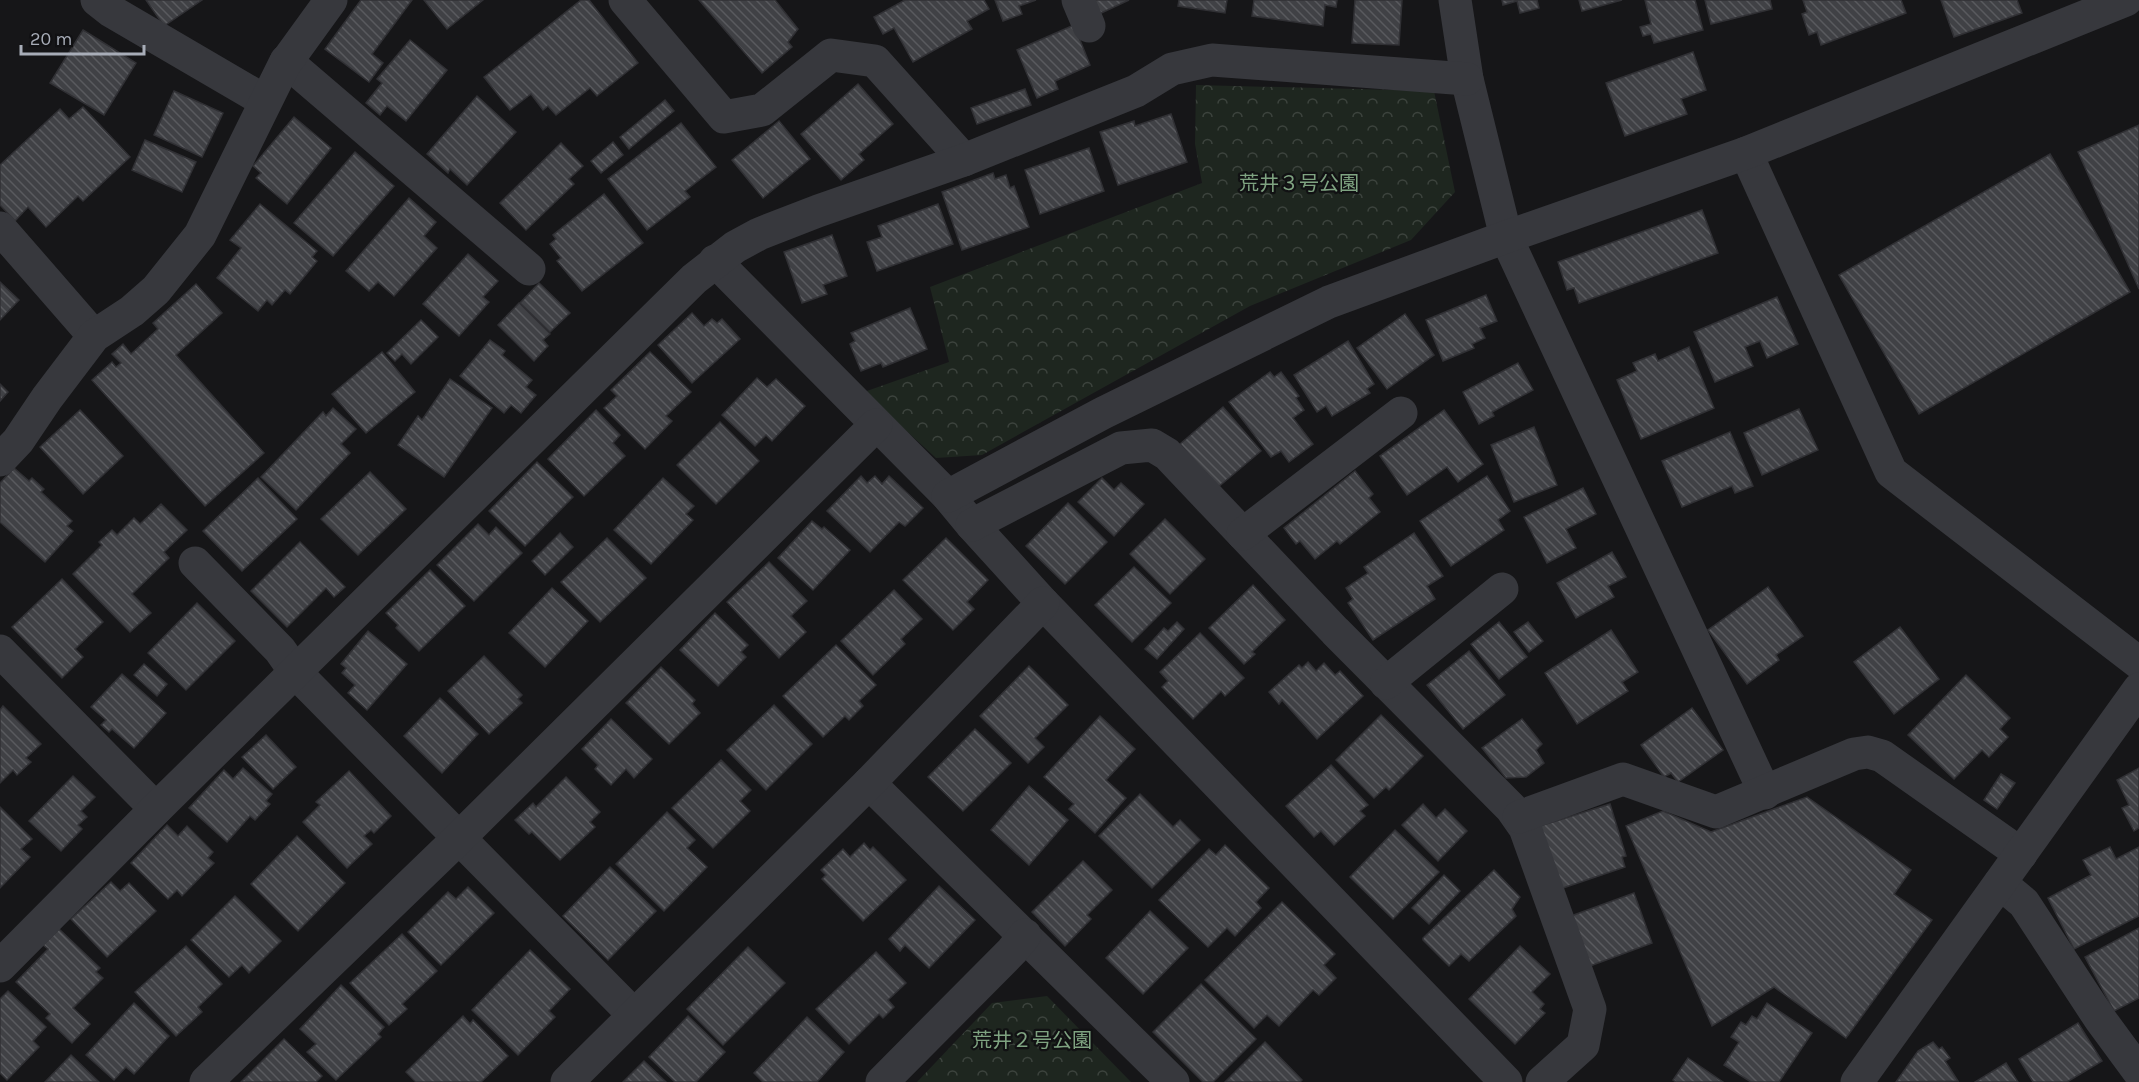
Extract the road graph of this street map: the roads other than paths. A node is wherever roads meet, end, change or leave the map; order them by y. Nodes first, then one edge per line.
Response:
1 (97, 0) edge
2 (331, 0) edge
3 (625, 0) edge
4 (1455, 0) edge
5 (2126, 0) edge
6 (286, 61) junction
7 (1467, 79) junction
8 (265, 101) junction
9 (1746, 153) junction
10 (964, 160) junction
11 (0, 228) edge
12 (1506, 237) junction
13 (715, 261) junction
14 (529, 269) dead end
15 (94, 336) junction
16 (1401, 413) dead end
17 (876, 425) junction
18 (0, 460) edge
19 (948, 496) junction
20 (972, 525) junction
21 (1243, 534) junction
22 (195, 563) dead end
23 (1502, 589) dead end
24 (1043, 603) junction
25 (0, 651) edge
26 (2139, 663) edge
27 (296, 673) junction
28 (1386, 683) junction
29 (2139, 689) edge
30 (869, 783) junction
31 (1765, 793) junction
32 (156, 809) junction
33 (1519, 817) junction
34 (460, 837) junction
35 (2021, 854) junction
36 (2000, 883) junction
37 (1025, 934) junction
38 (6, 948) edge
39 (634, 1016) junction
40 (2139, 1072) edge
41 (206, 1082) edge
42 (567, 1082) edge
43 (882, 1082) edge
44 (1173, 1082) edge
45 (1506, 1082) edge
46 (1542, 1082) edge
47 (1857, 1082) edge

1 - 8 street
2 - 6 street
3 - 10 street
4 - 7 street
5 - 9 street
6 - 8 street
6 - 14 street
7 - 10 street
7 - 12 street
8 - 15 street
9 - 12 street
9 - 26 street
10 - 13 street
11 - 15 street
12 - 19 street
12 - 31 street
13 - 17 street
13 - 27 street
15 - 18 street
16 - 21 street
17 - 19 street
17 - 34 street
19 - 20 street
20 - 21 street
20 - 24 street
21 - 28 street
22 - 27 street
23 - 28 street
24 - 30 street
24 - 45 street
25 - 32 street
27 - 32 street
27 - 34 street
28 - 33 street
29 - 35 street
30 - 37 street
30 - 39 street
31 - 33 street
31 - 35 street
32 - 38 street
33 - 46 street
34 - 39 street
34 - 41 street
35 - 36 street
36 - 40 street
36 - 47 street
37 - 43 street
37 - 44 street
39 - 42 street

